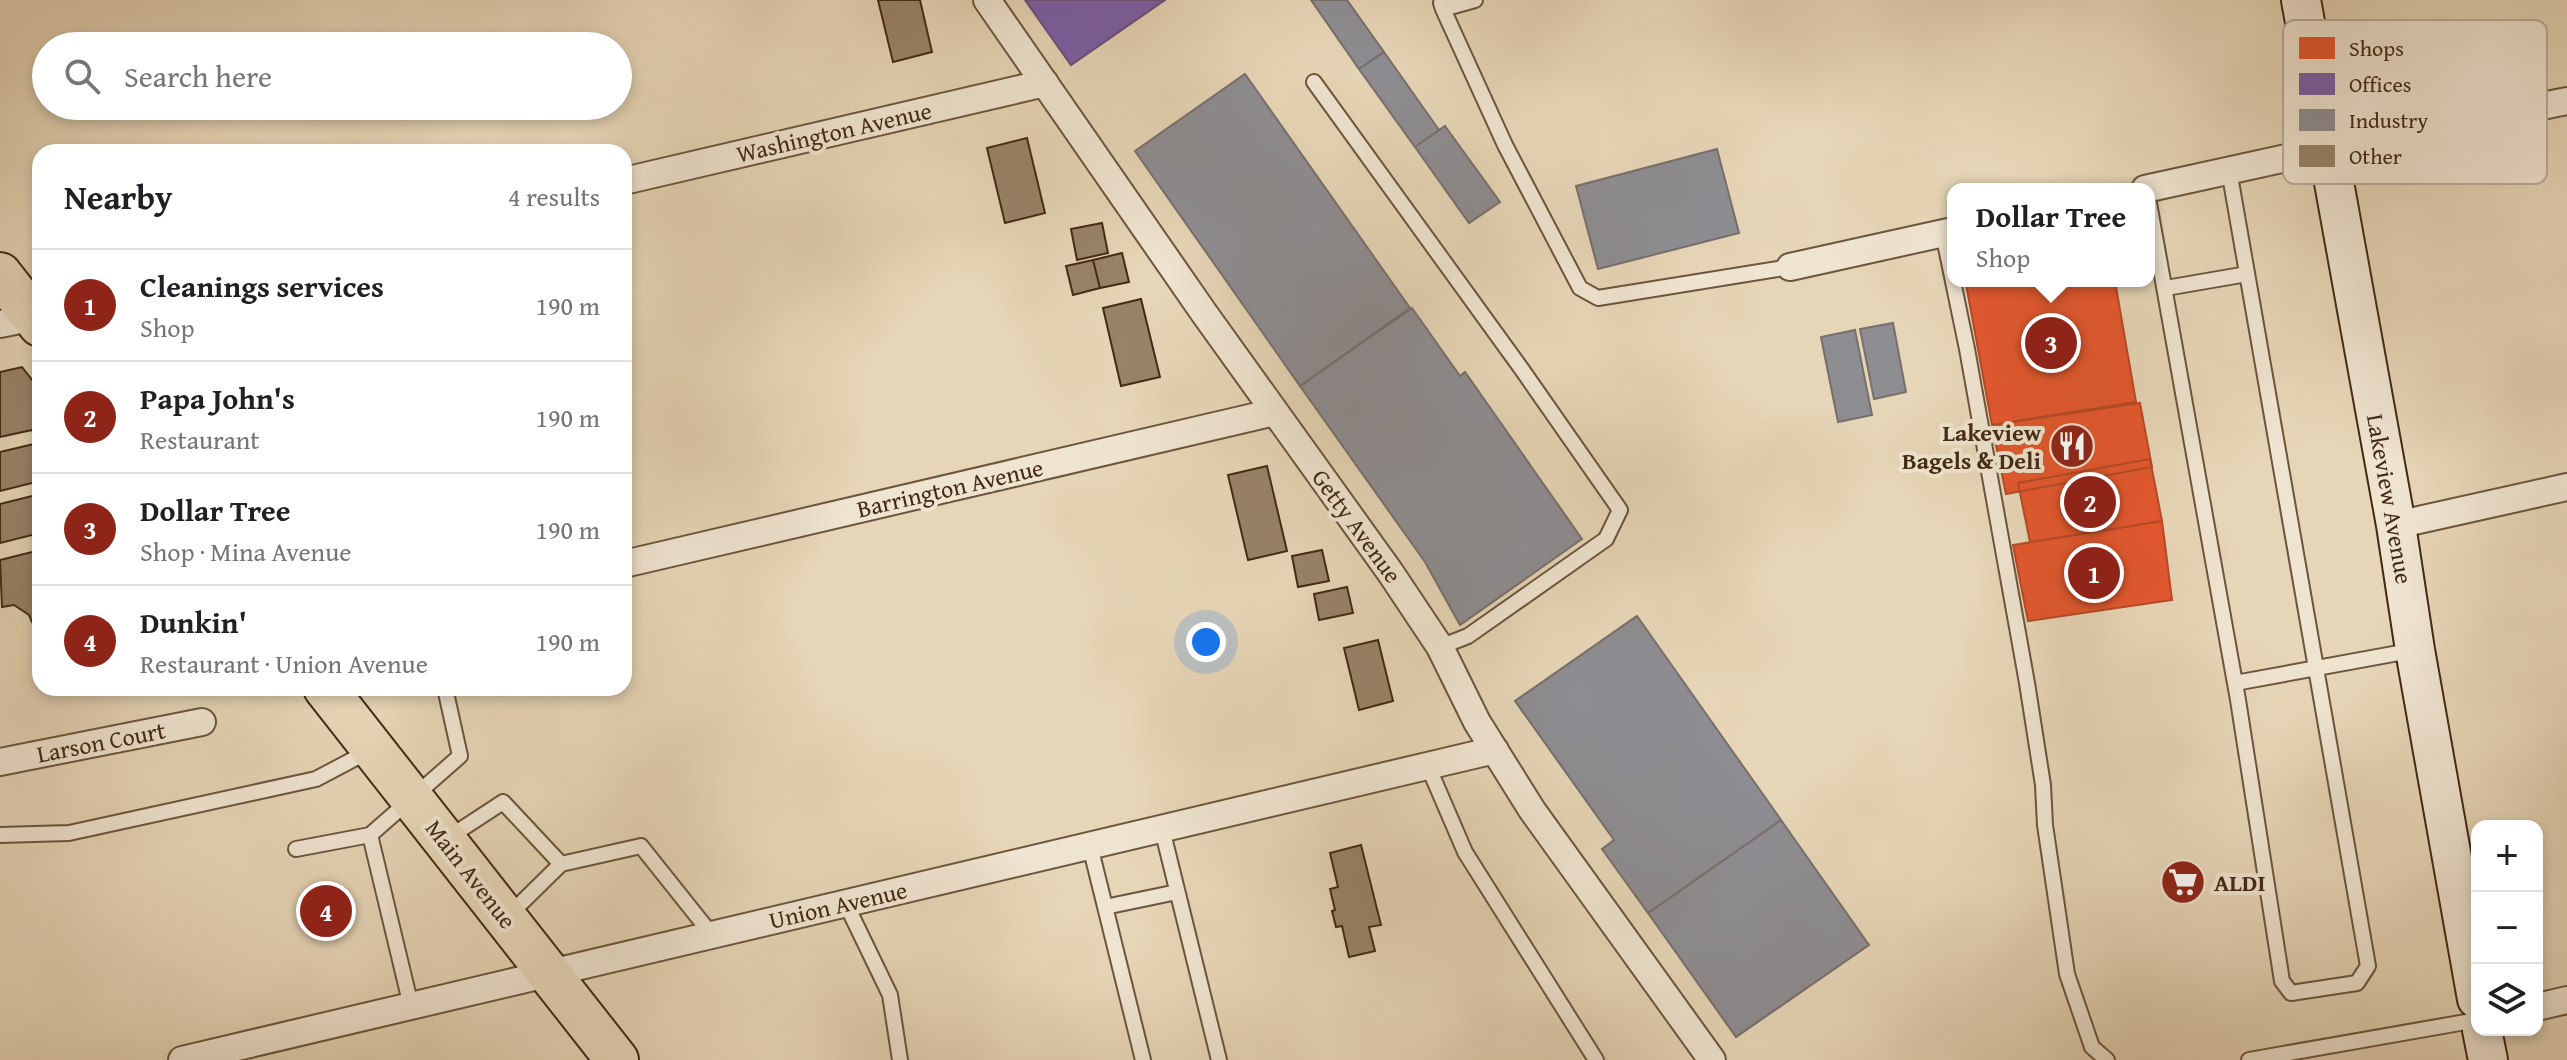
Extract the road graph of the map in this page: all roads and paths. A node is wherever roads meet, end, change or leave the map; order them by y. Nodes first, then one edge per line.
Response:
1 (987, 0) edge
2 (1475, 0) edge
3 (2301, 0) edge
4 (1441, 4) edge
5 (2304, 20) edge
6 (1314, 82) dead end
7 (1045, 83) junction
8 (2567, 101) edge
9 (2547, 105) edge
10 (2283, 158) edge
11 (2229, 170) junction
12 (632, 179) edge
13 (2333, 184) edge
14 (2155, 187) edge
15 (1947, 232) edge
16 (2155, 233) edge
17 (1790, 267) joint
18 (0, 274) edge
19 (2247, 274) junction
20 (1957, 287) edge
21 (2166, 288) junction
22 (28, 320) edge
23 (1275, 412) junction
24 (2567, 487) edge
25 (2396, 525) junction
26 (632, 562) edge
27 (1440, 647) junction
28 (2415, 650) junction
29 (2317, 667) junction
30 (2235, 683) junction
31 (331, 696) edge
32 (447, 696) edge
33 (202, 722) dead end
34 (373, 749) junction
35 (1495, 750) junction
36 (0, 762) edge
37 (1428, 766) junction
38 (412, 799) junction
39 (1162, 829) junction
40 (0, 835) edge
41 (370, 835) junction
42 (445, 840) junction
43 (1090, 846) junction
44 (296, 849) dead end
45 (561, 864) junction
46 (1177, 892) junction
47 (846, 904) junction
48 (1105, 907) junction
49 (506, 918) junction
50 (712, 935) junction
51 (2471, 965) edge
52 (549, 973) junction
53 (2567, 1000) edge
54 (411, 1006) junction
55 (2543, 1006) edge
56 (2471, 1021) edge
57 (2483, 1036) edge
58 (182, 1060) edge
59 (617, 1060) edge
60 (900, 1060) edge
61 (1143, 1060) edge
62 (1219, 1060) edge
63 (1596, 1060) edge
64 (1712, 1060) edge
65 (2107, 1060) edge
66 (2249, 1060) edge
67 (2488, 1060) edge

1 - 7 street, Getty Avenue
2 - 4 lane
3 - 5 main road, Lakeview Avenue
4 - 17 lane
6 - 27 lane
7 - 12 street, Washington Avenue
7 - 23 street, Getty Avenue
8 - 9 street
10 - 11 street
11 - 14 street
11 - 19 lane
13 - 25 main road, Lakeview Avenue
15 - 17 street
16 - 21 lane
18 - 22 main road
19 - 21 lane
19 - 29 lane
20 - 65 lane
21 - 30 lane
23 - 26 street, Barrington Avenue
23 - 27 street, Getty Avenue
24 - 25 street
25 - 28 main road, Lakeview Avenue
27 - 35 street, Getty Avenue
28 - 29 lane
28 - 51 main road, Lakeview Avenue
29 - 30 lane
29 - 30 lane
31 - 34 main road, Main Avenue
32 - 38 lane
33 - 36 street, Larson Court
34 - 38 main road, Main Avenue
34 - 40 lane
35 - 37 street, Union Avenue
35 - 64 street, Getty Avenue
37 - 39 street, Union Avenue
37 - 63 lane
38 - 41 lane
38 - 42 main road, Main Avenue
39 - 43 street, Union Avenue
39 - 46 lane
41 - 44 lane
41 - 54 lane
42 - 45 lane
42 - 49 main road, Main Avenue
43 - 47 street, Union Avenue
43 - 48 lane
45 - 49 lane
45 - 50 lane
46 - 48 lane
46 - 62 lane
47 - 50 street, Union Avenue
47 - 60 lane
48 - 61 lane
49 - 52 main road, Main Avenue
50 - 52 street, Union Avenue
52 - 54 street, Union Avenue
52 - 59 main road, Main Avenue
53 - 55 street
54 - 58 street, Union Avenue
56 - 66 lane
57 - 67 main road

